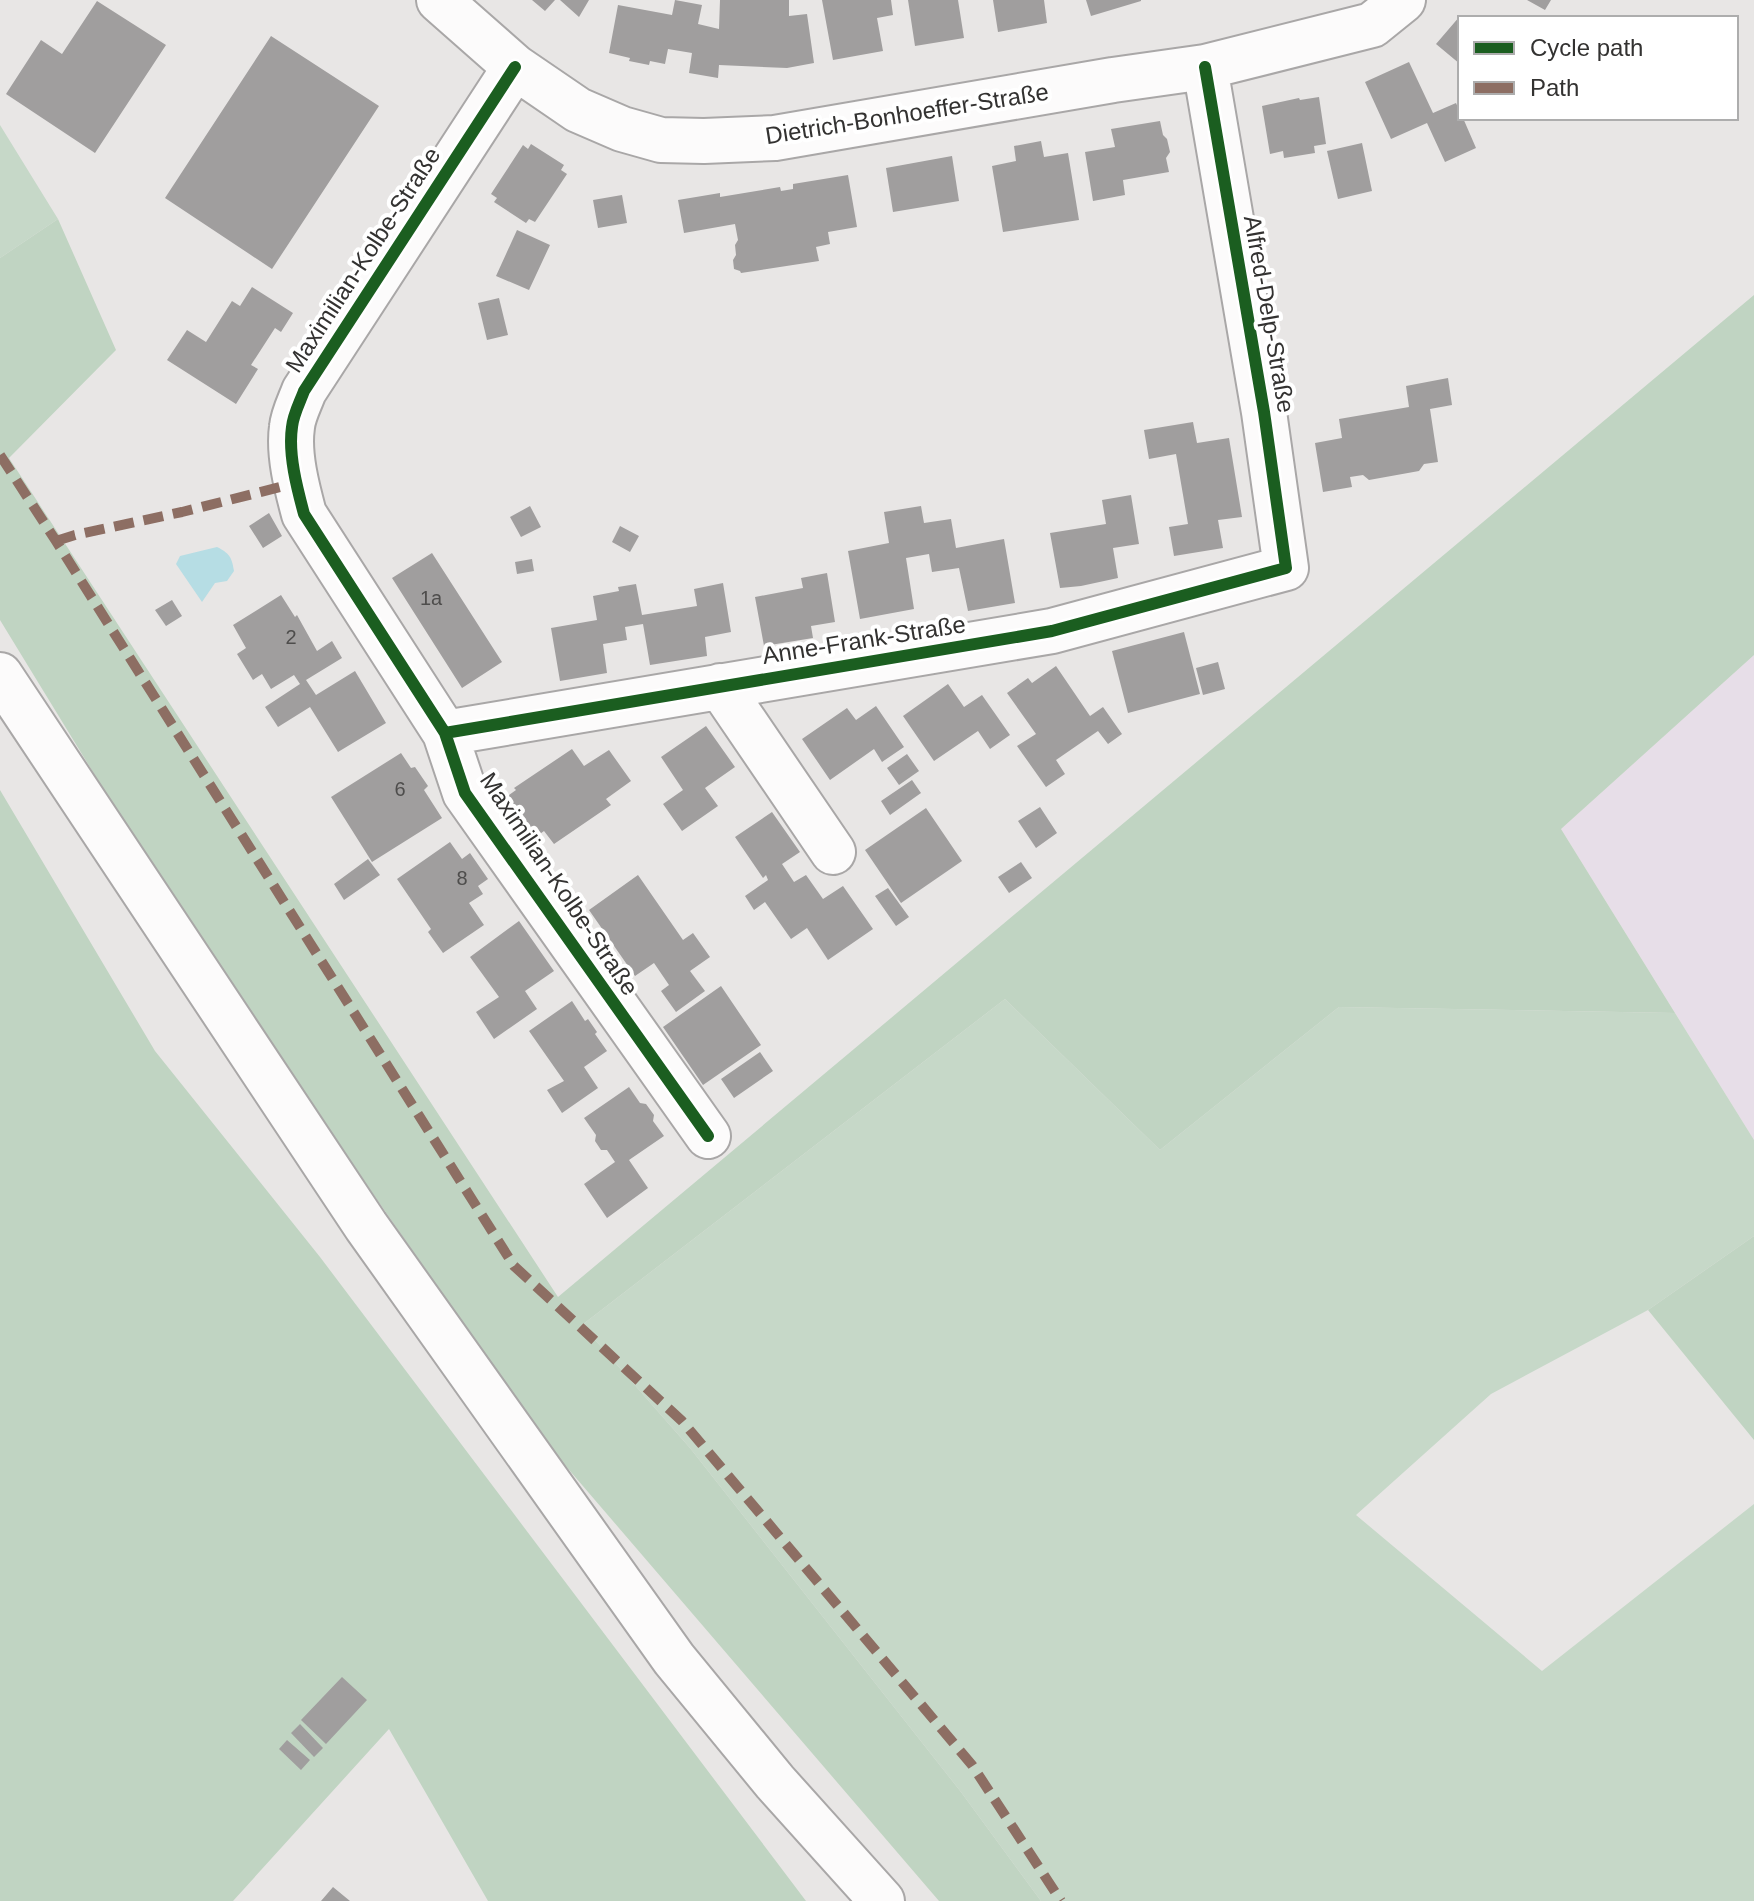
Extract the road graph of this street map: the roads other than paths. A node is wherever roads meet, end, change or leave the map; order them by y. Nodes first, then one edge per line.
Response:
1 (439, 0) edge
2 (1403, 0) edge
3 (515, 67) junction
4 (1205, 67) junction
5 (1286, 568) joint
6 (0, 675) edge
7 (720, 686) junction
8 (445, 733) junction
9 (833, 852) dead end
10 (708, 1136) dead end
11 (882, 1901) edge

1 - 3 main road, Dietrich-Bonhoeffer-Straße
2 - 4 main road, Dietrich-Bonhoeffer-Straße
3 - 4 main road, Dietrich-Bonhoeffer-Straße
3 - 8 main road, Maximilian-Kolbe-Straße
4 - 5 main road, Alfred-Delp-Straße
5 - 7 main road, Anne-Frank-Straße
6 - 11 main road
7 - 8 main road, Anne-Frank-Straße
7 - 9 main road
8 - 10 main road, Maximilian-Kolbe-Straße

